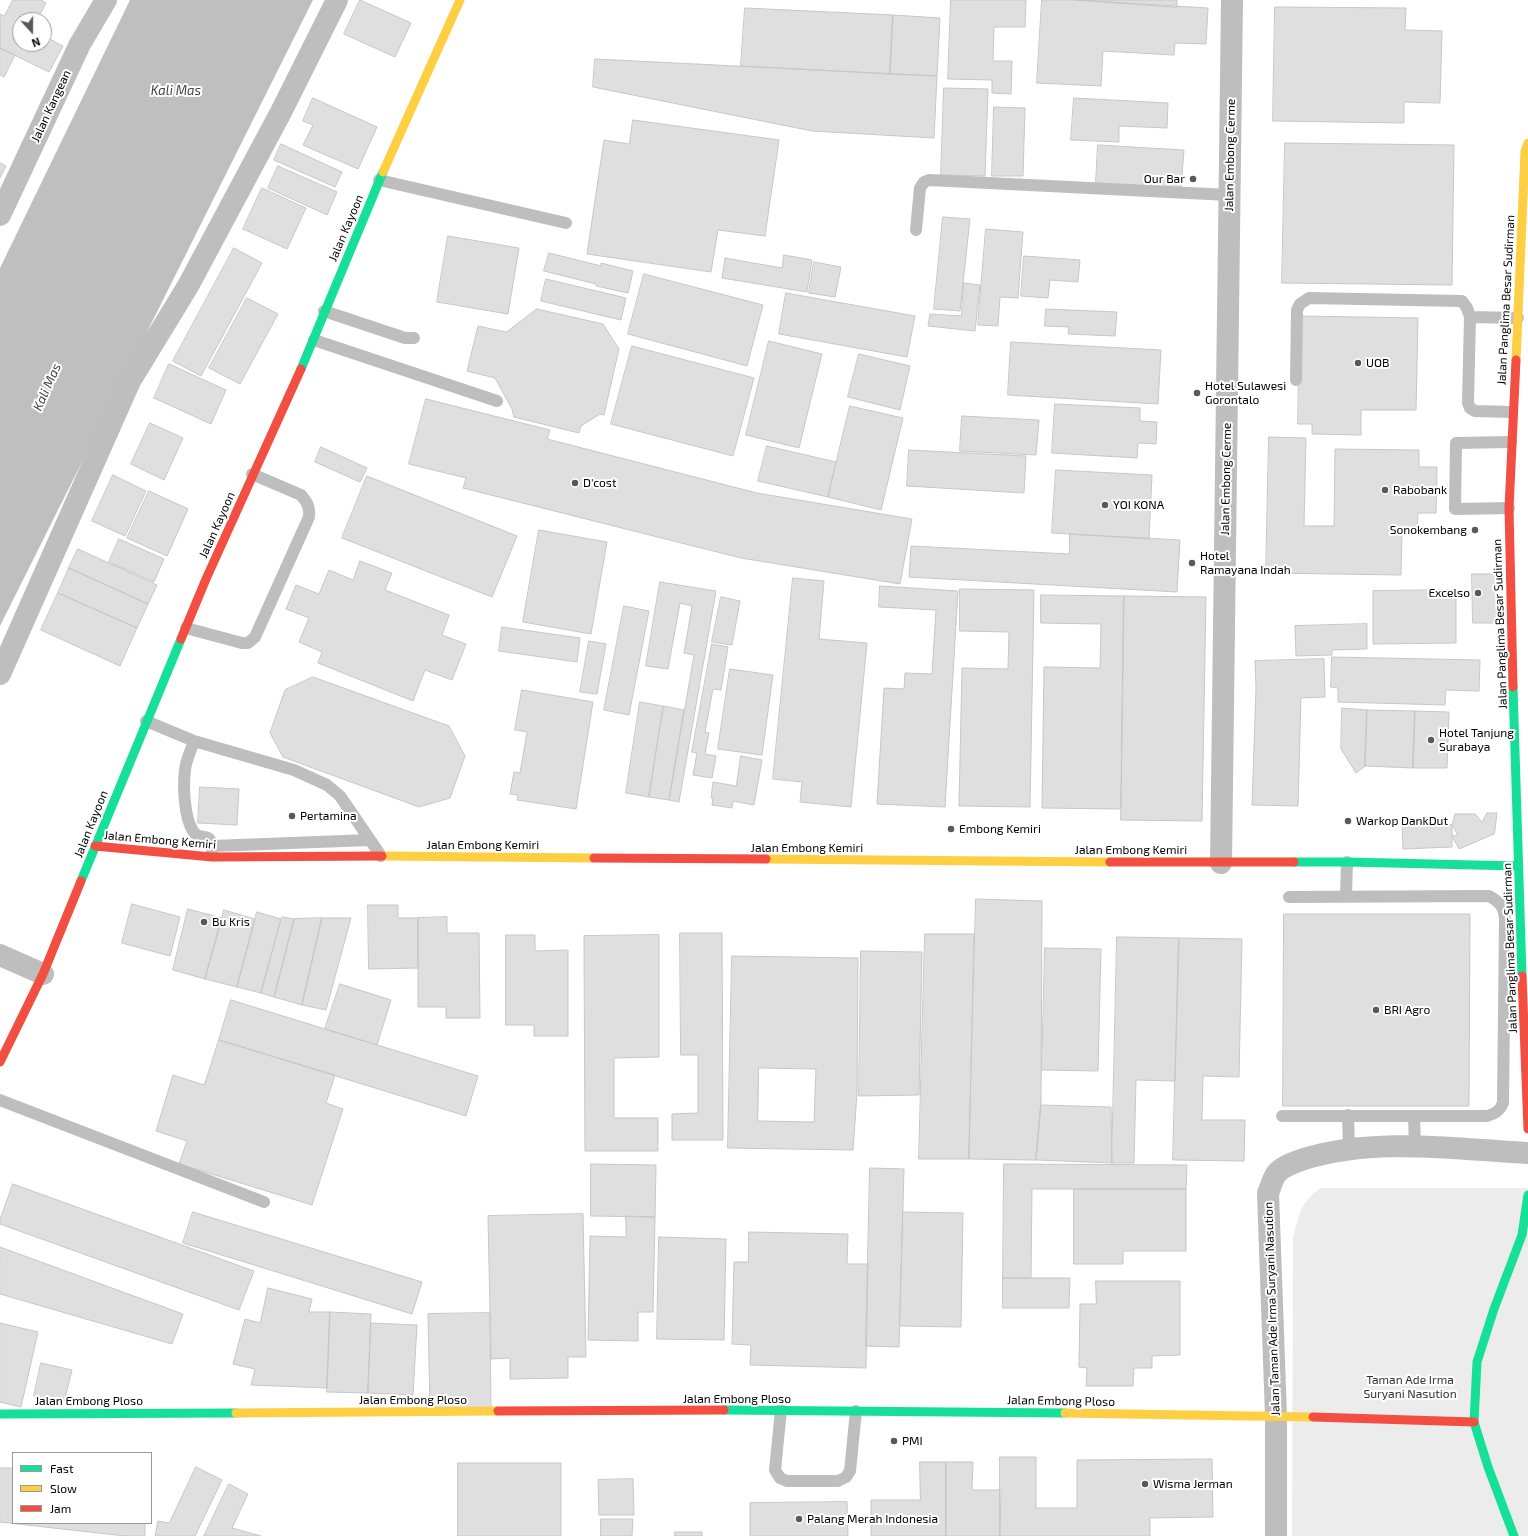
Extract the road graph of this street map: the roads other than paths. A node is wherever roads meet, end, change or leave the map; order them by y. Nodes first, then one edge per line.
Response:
1 (106, 0) edge
2 (337, 0) edge
3 (460, 0) edge
4 (1232, 0) edge
5 (1527, 148) edge
6 (379, 180) junction
7 (1229, 195) junction
8 (0, 215) edge
9 (566, 223) dead end
10 (916, 230) dead end
11 (324, 311) junction
12 (1470, 317) junction
13 (1518, 318) junction
14 (414, 338) dead end
15 (314, 340) junction
16 (1296, 380) dead end
17 (497, 401) dead end
18 (1512, 412) junction
19 (1511, 442) junction
20 (252, 474) junction
21 (1509, 508) junction
22 (186, 628) junction
23 (0, 674) edge
24 (146, 721) junction
25 (194, 741) junction
26 (370, 840) junction
27 (95, 846) junction
28 (212, 852) junction
29 (381, 856) junction
30 (1347, 862) junction
31 (1221, 863) junction
32 (1518, 866) junction
33 (1289, 896) dead end
34 (1346, 896) junction
35 (0, 955) edge
36 (43, 974) junction
37 (0, 1062) edge
38 (0, 1100) edge
39 (1348, 1115) junction
40 (1282, 1116) dead end
41 (1414, 1116) junction
42 (1528, 1129) edge
43 (1415, 1146) junction
44 (1349, 1148) junction
45 (1528, 1153) edge
46 (1528, 1195) edge
47 (264, 1202) dead end
48 (781, 1410) junction
49 (856, 1411) junction
50 (0, 1414) edge
51 (1276, 1416) junction
52 (1474, 1422) junction
53 (1276, 1536) edge
54 (1514, 1536) edge

1 - 8 street, Jalan Kangean
2 - 23 street
3 - 6 street, Jalan Kayoon
4 - 7 street, Jalan Embong Cerme
5 - 13 street, Jalan Panglima Besar Sudirman
6 - 9 lane
6 - 11 street, Jalan Kayoon
7 - 10 lane
7 - 31 street, Jalan Embong Cerme
11 - 14 lane
11 - 15 street, Jalan Kayoon
12 - 13 lane
12 - 16 lane
12 - 18 lane
13 - 18 street, Jalan Panglima Besar Sudirman
15 - 17 lane
15 - 20 street, Jalan Kayoon
18 - 19 street, Jalan Panglima Besar Sudirman
19 - 21 street, Jalan Panglima Besar Sudirman
19 - 21 lane
20 - 22 street, Jalan Kayoon
20 - 22 lane
21 - 32 street, Jalan Panglima Besar Sudirman
22 - 24 street, Jalan Kayoon
24 - 25 lane
24 - 27 street, Jalan Kayoon
25 - 26 lane
25 - 28 lane
26 - 28 lane
26 - 29 lane
27 - 28 street, Jalan Embong Kemiri
27 - 36 street, Jalan Kayoon
28 - 29 street, Jalan Embong Kemiri
29 - 31 street, Jalan Embong Kemiri
30 - 31 street, Jalan Embong Kemiri
30 - 32 street, Jalan Embong Kemiri
30 - 34 lane
32 - 42 street, Jalan Panglima Besar Sudirman
33 - 34 lane
34 - 41 lane
35 - 36 street
36 - 37 street, Jalan Kayoon
38 - 47 lane
39 - 40 lane
39 - 41 lane
39 - 44 lane
41 - 43 lane
43 - 44 street, Jalan Taman Ade Irma Suryani Nasution
43 - 45 street, Jalan Taman Ade Irma Suryani Nasution
44 - 51 street, Jalan Taman Ade Irma Suryani Nasution
46 - 52 street
48 - 49 street, Jalan Embong Ploso
48 - 49 lane
48 - 50 street, Jalan Embong Ploso
49 - 51 street, Jalan Embong Ploso
51 - 52 street, Jalan Embong Ploso
51 - 53 street, Jalan Taman Ade Irma Suryani Nasution
52 - 54 street

